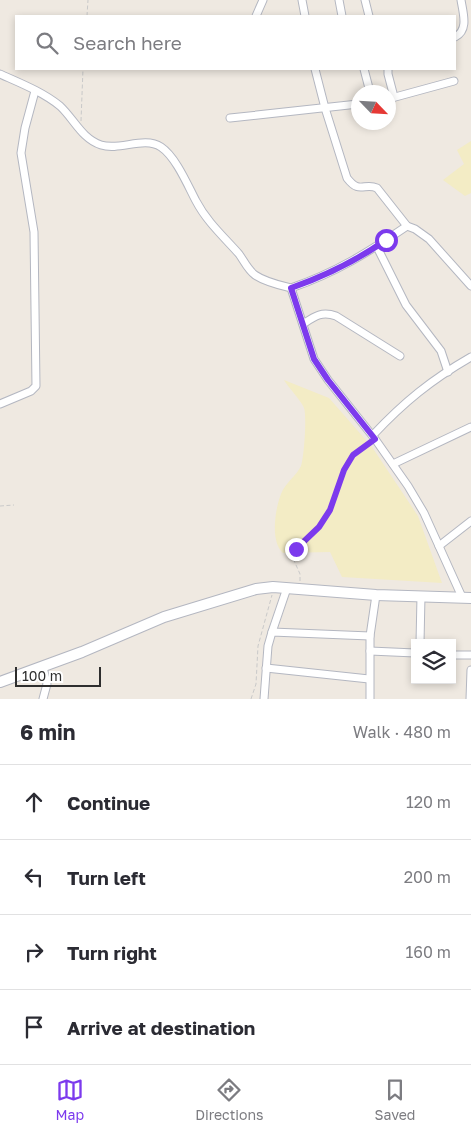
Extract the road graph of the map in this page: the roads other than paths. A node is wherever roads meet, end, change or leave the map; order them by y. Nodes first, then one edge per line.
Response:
1 (263, 0) edge
2 (302, 0) edge
3 (339, 0) edge
4 (365, 0) edge
5 (461, 0) edge
6 (256, 15) edge
7 (305, 15) edge
8 (342, 15) edge
9 (369, 15) edge
10 (456, 36) edge
11 (315, 70) edge
12 (364, 70) edge
13 (388, 70) edge
14 (0, 74) edge
15 (454, 81) dead end
16 (368, 85) edge
17 (389, 85) edge
18 (35, 91) junction
19 (396, 97) edge
20 (351, 105) edge
21 (325, 108) junction
22 (230, 118) dead end
23 (406, 226) junction
24 (377, 247) junction
25 (470, 284) edge
26 (291, 288) junction
27 (303, 324) junction
28 (400, 356) dead end
29 (471, 357) edge
30 (448, 372) junction
31 (0, 404) edge
32 (471, 427) edge
33 (374, 437) junction
34 (393, 464) junction
35 (471, 521) edge
36 (439, 546) junction
37 (287, 588) junction
38 (376, 595) junction
39 (421, 596) junction
40 (467, 598) edge
41 (272, 632) junction
42 (370, 636) junction
43 (420, 639) edge
44 (370, 651) junction
45 (411, 653) edge
46 (456, 655) edge
47 (471, 655) edge
48 (43, 667) junction
49 (266, 668) junction
50 (471, 670) edge
51 (369, 679) junction
52 (0, 682) edge
53 (43, 699) edge
54 (264, 699) edge
55 (371, 699) edge
56 (470, 699) edge

1 - 6 street
2 - 7 street
3 - 8 street
4 - 9 street
5 - 10 street
11 - 21 street
12 - 16 street
13 - 17 street
14 - 18 street
15 - 19 street
18 - 26 street
18 - 31 street
20 - 21 street
21 - 22 street
21 - 23 street
23 - 24 street
23 - 25 street
24 - 26 street
24 - 30 street
26 - 27 street
27 - 28 street
27 - 33 street
29 - 30 street
30 - 33 street
32 - 34 street
33 - 34 street
34 - 36 street
35 - 36 street
36 - 40 street
37 - 38 street
37 - 41 street
37 - 48 street
38 - 39 street
38 - 42 street
39 - 40 street
39 - 43 street
41 - 42 street
41 - 49 street
42 - 44 street
44 - 45 street
44 - 51 street
46 - 47 street
48 - 52 street
48 - 53 street
49 - 51 street
49 - 54 street
50 - 56 street
51 - 55 street

